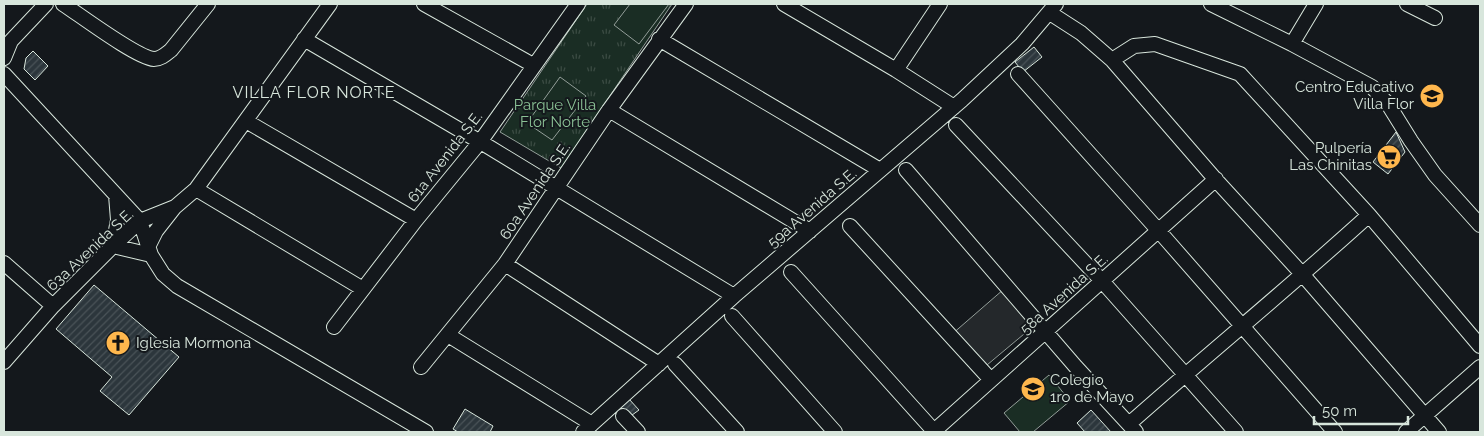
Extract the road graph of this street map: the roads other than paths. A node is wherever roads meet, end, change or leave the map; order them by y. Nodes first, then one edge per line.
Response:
1 (46, 4) edge
2 (63, 4) edge
3 (208, 4) edge
4 (330, 4) edge
5 (424, 4) edge
6 (578, 4) edge
7 (686, 4) edge
8 (784, 4) edge
9 (940, 4) edge
10 (1211, 4) edge
11 (1316, 4) edge
12 (1407, 4) edge
13 (1053, 8) edge
14 (1435, 18) dead end
15 (304, 39) junction
16 (659, 39) junction
17 (6, 40) edge
18 (1292, 44) junction
19 (4, 58) edge
20 (1112, 60) junction
21 (533, 66) junction
22 (896, 70) junction
23 (4, 74) edge
24 (1018, 74) dead end
25 (4, 90) edge
26 (20, 91) junction
27 (954, 107) junction
28 (608, 110) junction
29 (246, 121) junction
30 (956, 125) dead end
31 (480, 142) junction
32 (880, 170) junction
33 (906, 170) dead end
34 (1216, 179) junction
35 (557, 188) junction
36 (196, 189) junction
37 (116, 195) junction
38 (175, 207) junction
39 (1369, 215) junction
40 (416, 220) junction
41 (140, 221) junction
42 (1480, 225) edge
43 (850, 226) dead end
44 (1158, 230) junction
45 (810, 231) junction
46 (113, 246) junction
47 (149, 251) junction
48 (4, 263) edge
49 (505, 264) junction
50 (792, 272) dead end
51 (1303, 275) junction
52 (1102, 281) junction
53 (363, 289) junction
54 (734, 296) junction
55 (53, 306) junction
56 (732, 316) dead end
57 (1242, 326) junction
58 (334, 327) dead end
59 (1047, 332) junction
60 (448, 335) junction
61 (1480, 346) edge
62 (4, 362) edge
63 (659, 364) junction
64 (675, 364) dead end
65 (422, 367) dead end
66 (1480, 367) edge
67 (1185, 375) junction
68 (991, 380) junction
69 (623, 416) dead end
70 (1425, 416) junction
71 (588, 428) edge
72 (1132, 428) edge
73 (426, 432) edge
74 (638, 432) edge
75 (737, 432) edge
76 (835, 432) edge
77 (934, 432) edge
78 (1236, 432) edge
79 (1335, 432) edge
80 (1406, 432) edge
81 (1439, 432) edge

1 - 17 street
2 - 3 street
4 - 15 street, 63a Avenida S.E.
5 - 21 street
6 - 21 street, 61a Avenida S.E.
7 - 16 street, 60a Avenida S.E.
8 - 22 street
9 - 22 street
10 - 18 street
11 - 18 street
12 - 14 street
13 - 20 street
13 - 27 street, 59a Avenida S.E.
15 - 29 street, 63a Avenida S.E.
15 - 31 street
16 - 28 street, 60a Avenida S.E.
16 - 32 street
17 - 19 street
18 - 42 street
20 - 34 street
20 - 39 street
21 - 31 street, 61a Avenida S.E.
22 - 27 street
23 - 26 street
24 - 44 street
25 - 26 street
26 - 37 street
27 - 32 street, 59a Avenida S.E.
28 - 35 street, 60a Avenida S.E.
28 - 45 street
29 - 36 street, 63a Avenida S.E.
29 - 40 street
30 - 52 street
31 - 35 street
31 - 40 street, 61a Avenida S.E.
32 - 45 street, 59a Avenida S.E.
33 - 59 street
34 - 44 street, 58a Avenida S.E.
34 - 51 street
35 - 49 street, 60a Avenida S.E.
35 - 54 street
36 - 38 street, 63a Avenida S.E.
36 - 53 street
37 - 41 street
37 - 46 street
38 - 41 street, 63a Avenida S.E.
38 - 47 street
39 - 51 street
39 - 61 street
40 - 53 street, 61a Avenida S.E.
41 - 46 street, 63a Avenida S.E.
41 - 47 street
43 - 68 street
44 - 52 street, 58a Avenida S.E.
44 - 57 street
45 - 54 street, 59a Avenida S.E.
46 - 47 street
46 - 55 street, 63a Avenida S.E.
47 - 73 street
48 - 55 street
49 - 60 street, 60a Avenida S.E.
49 - 63 street
50 - 77 street
51 - 57 street
51 - 70 street
52 - 59 street, 58a Avenida S.E.
52 - 67 street
53 - 58 street, 61a Avenida S.E.
54 - 63 street, 59a Avenida S.E.
55 - 62 street, 63a Avenida S.E.
56 - 76 street
57 - 67 street
57 - 79 street
59 - 68 street, 58a Avenida S.E.
59 - 72 street
60 - 65 street, 60a Avenida S.E.
60 - 71 street
63 - 71 street, 59a Avenida S.E.
64 - 75 street
66 - 70 street
67 - 72 street
67 - 78 street
68 - 77 street, 58a Avenida S.E.
69 - 74 street
70 - 80 street
70 - 81 street

